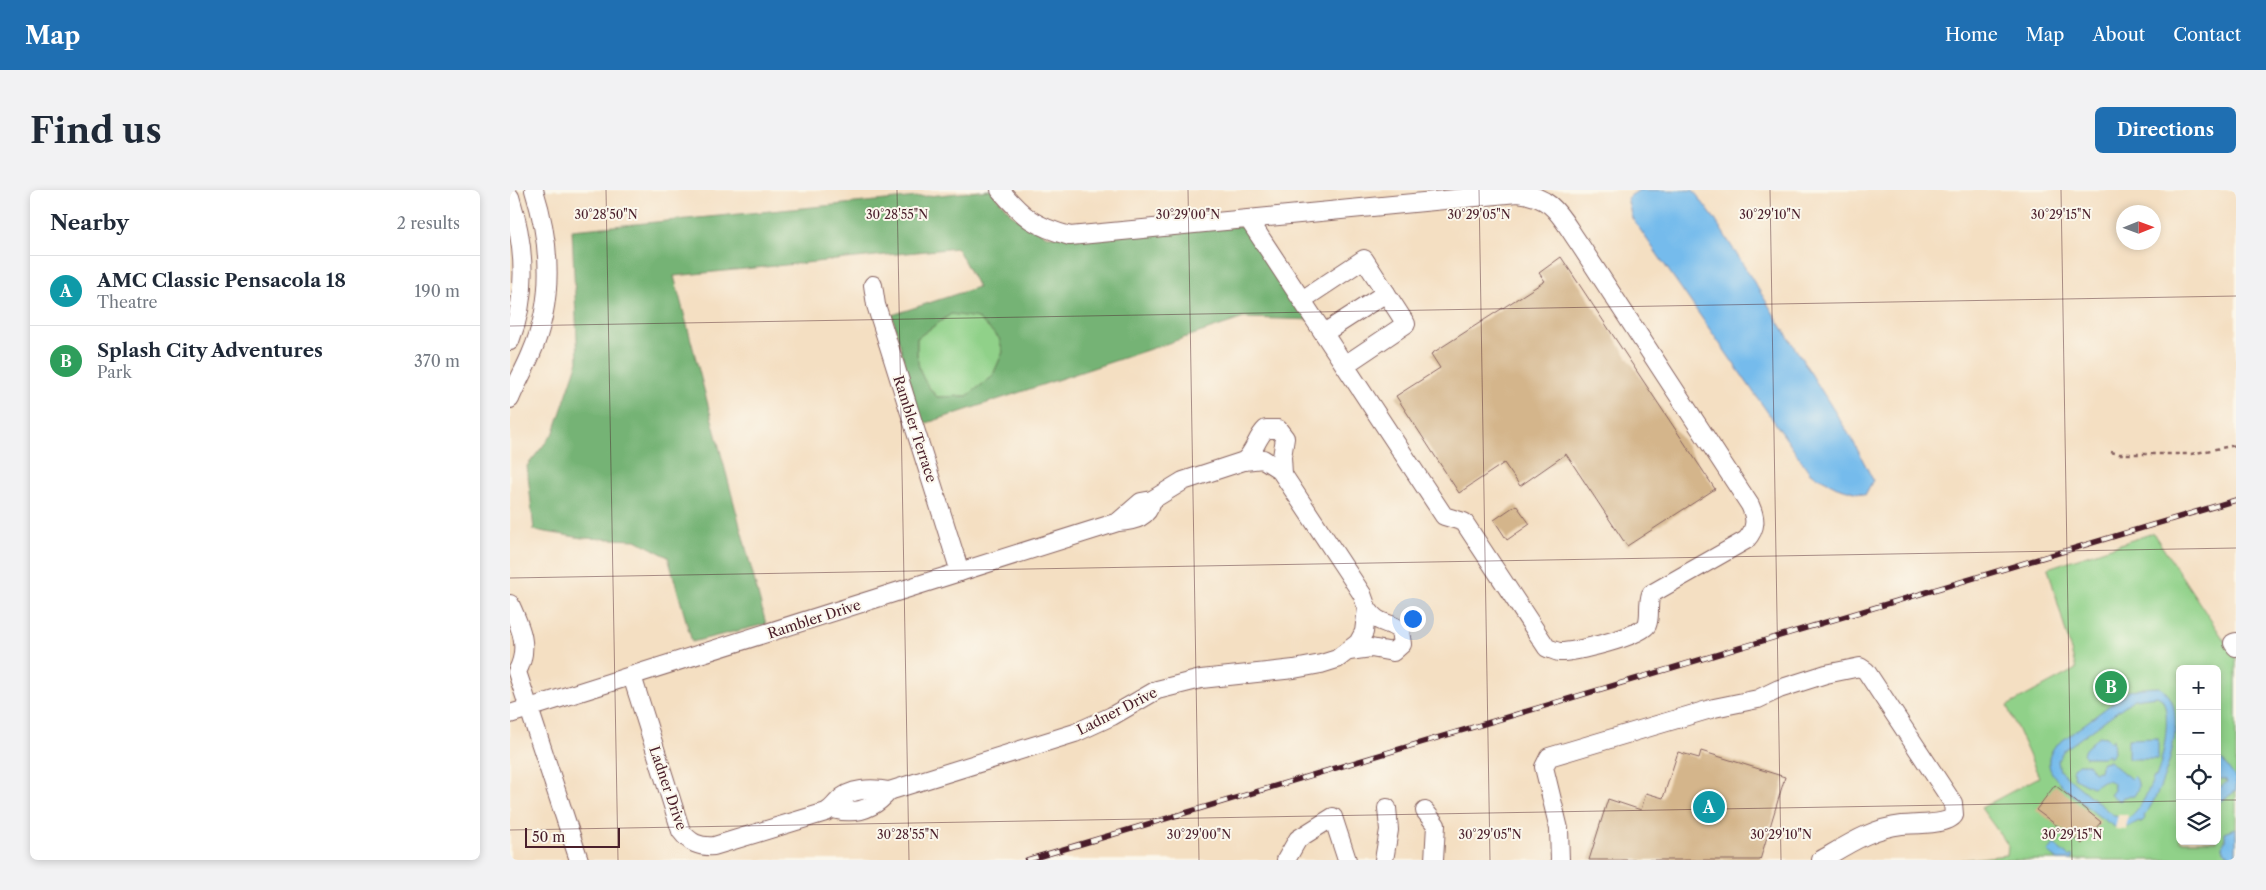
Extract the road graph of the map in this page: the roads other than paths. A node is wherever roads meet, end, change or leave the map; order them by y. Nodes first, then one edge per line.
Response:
1 (534, 190) edge
2 (1000, 190) edge
3 (510, 196) edge
4 (1249, 220) junction
5 (873, 285) dead end
6 (1386, 293) junction
7 (1302, 300) junction
8 (1324, 334) junction
9 (510, 341) edge
10 (1345, 365) junction
11 (510, 399) edge
12 (1244, 461) junction
13 (1283, 474) junction
14 (960, 572) junction
15 (510, 604) edge
16 (1367, 608) junction
17 (1350, 651) junction
18 (513, 670) edge
19 (632, 676) junction
20 (528, 707) junction
21 (510, 714) edge
22 (1387, 808) dead end
23 (1425, 811) dead end
24 (579, 860) edge
25 (1286, 860) edge
26 (1347, 860) edge
27 (1384, 860) edge
28 (1434, 860) edge
29 (1560, 860) edge
30 (1821, 860) edge

1 - 11 street
2 - 4 street
3 - 9 street
4 - 7 street
4 - 10 street
5 - 14 street, Rambler Terrace
6 - 7 street
6 - 8 street
6 - 10 street
7 - 8 street
8 - 10 street
12 - 13 street, Rambler Drive
12 - 13 street
12 - 14 street, Rambler Drive
13 - 16 street, Ladner Drive
14 - 19 street, Rambler Drive
15 - 18 street
16 - 17 street
16 - 17 street, Ladner Drive
17 - 19 street, Ladner Drive
18 - 20 street
19 - 20 street, Rambler Drive
20 - 21 street, Rambler Drive
20 - 24 street
22 - 27 street
23 - 28 street
25 - 26 street
29 - 30 street

